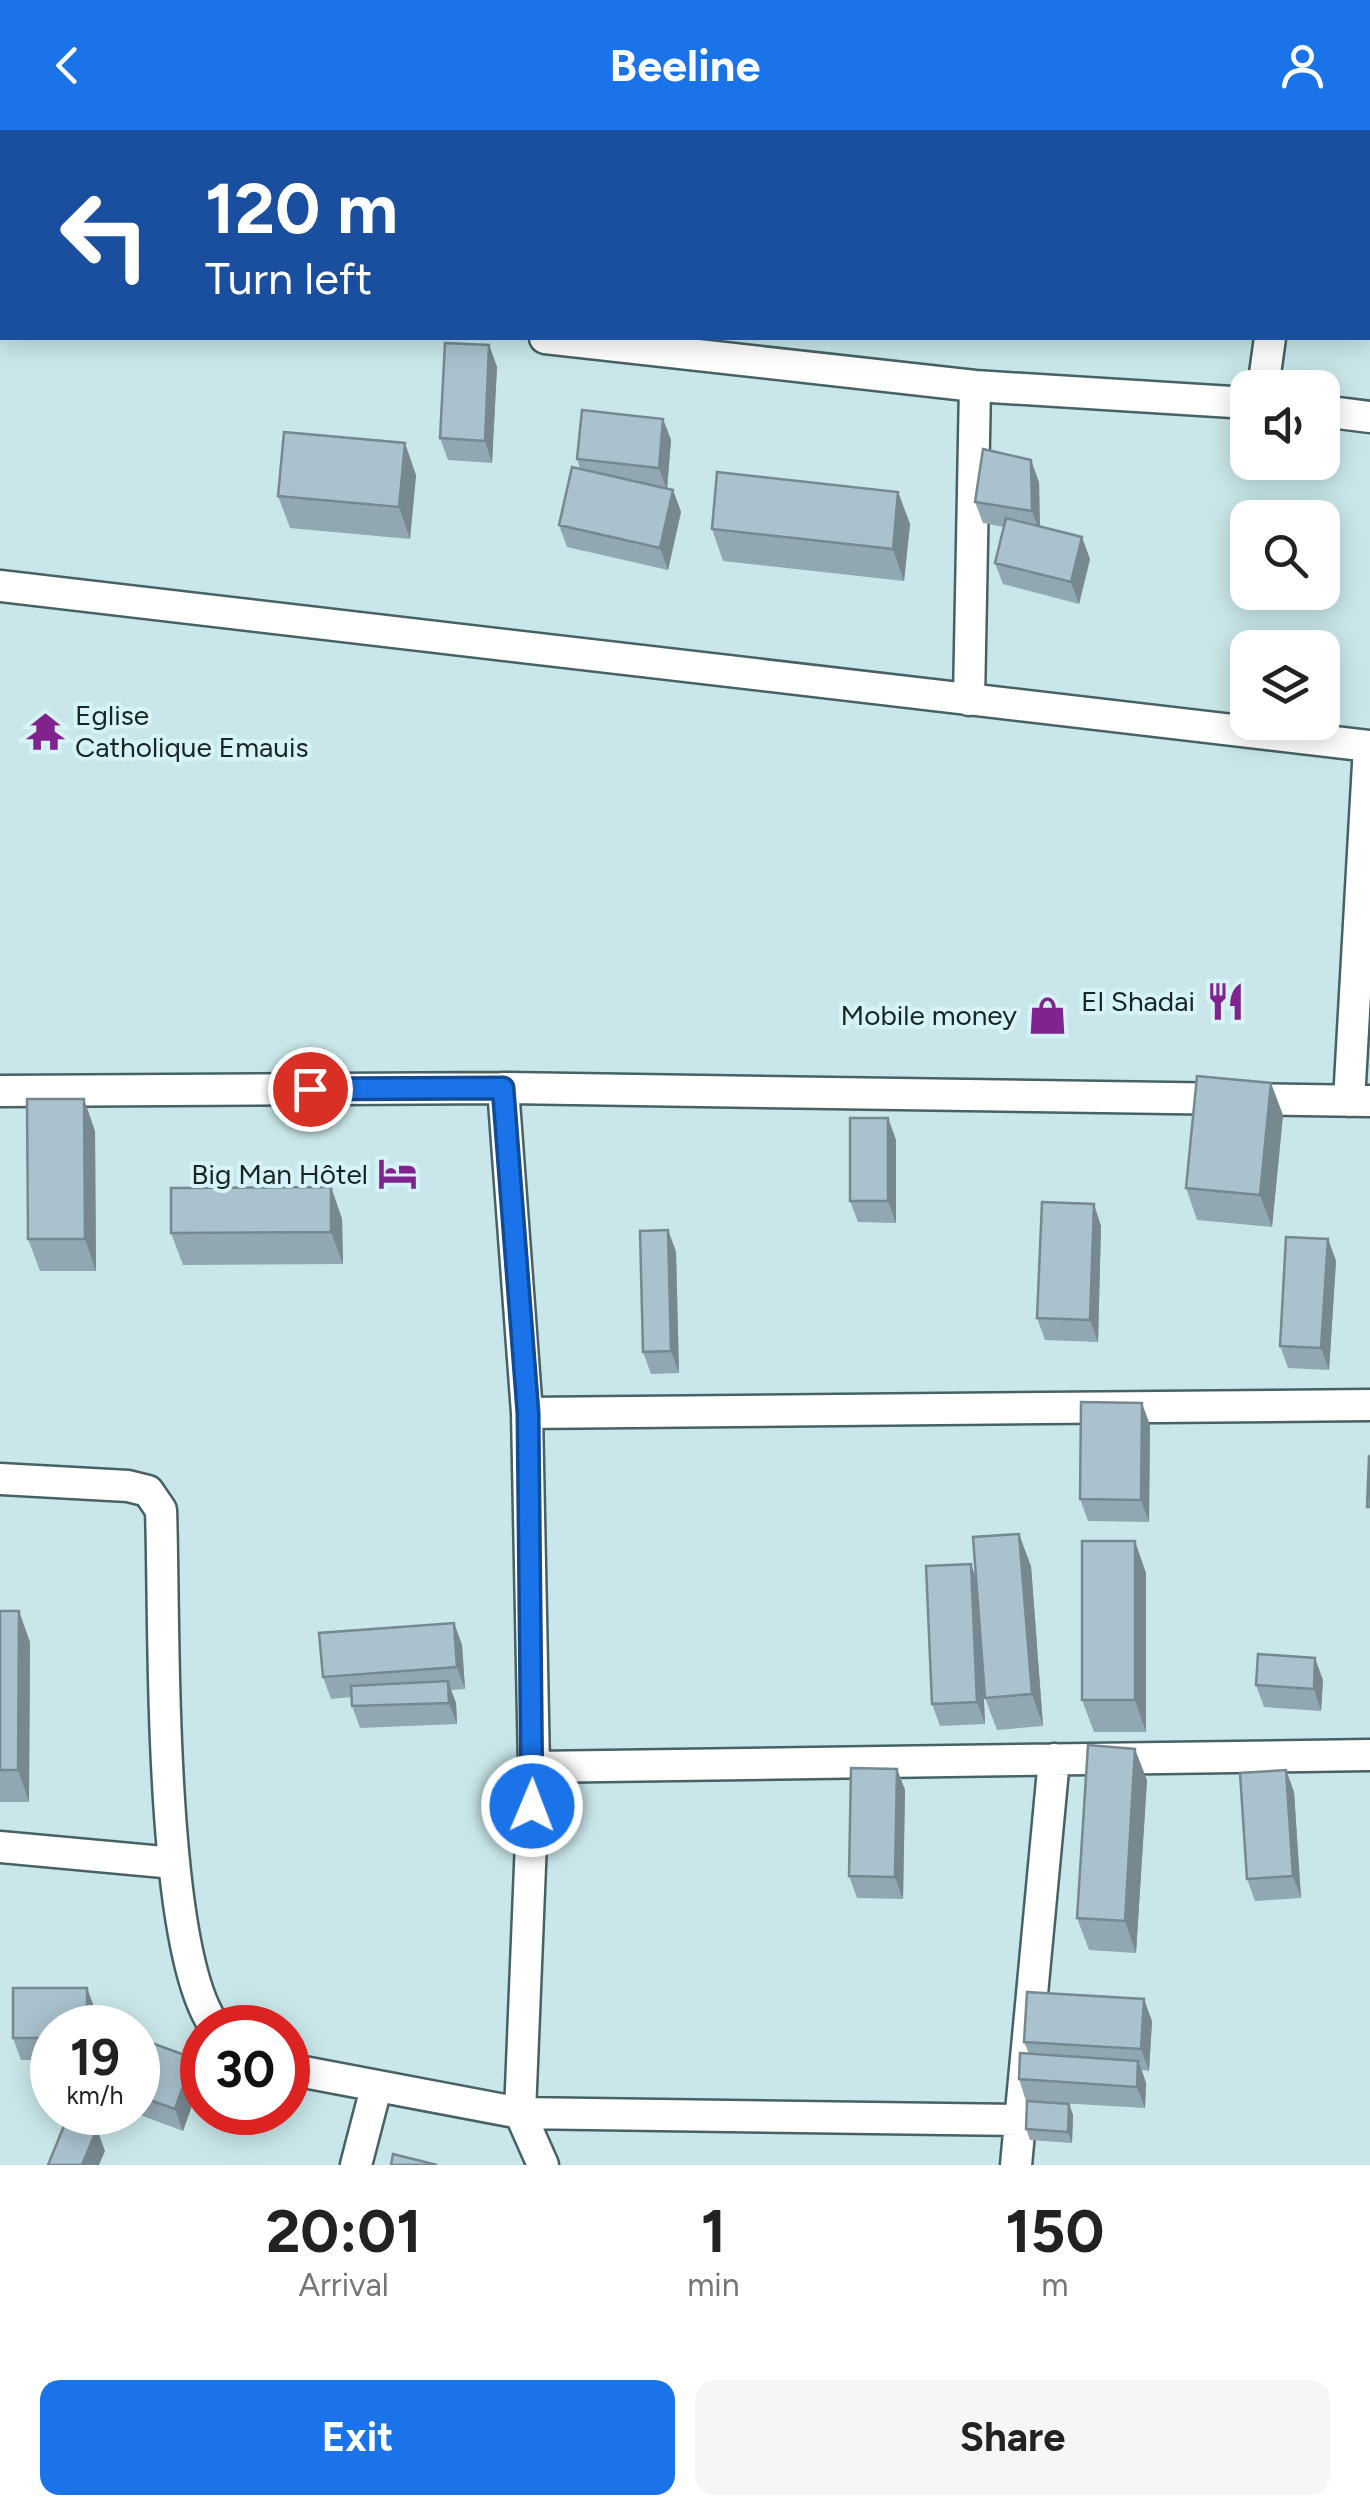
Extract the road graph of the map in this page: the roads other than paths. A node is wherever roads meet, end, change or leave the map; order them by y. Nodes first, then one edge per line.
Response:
1 (1270, 340) edge
2 (615, 341) edge
3 (1266, 370) edge
4 (976, 386) junction
5 (1230, 402) edge
6 (1340, 414) edge
7 (1370, 417) edge
8 (0, 586) edge
9 (969, 700) junction
10 (1369, 746) edge
11 (503, 1088) junction
12 (0, 1091) edge
13 (1360, 1101) edge
14 (1370, 1405) edge
15 (528, 1413) junction
16 (0, 1479) edge
17 (1370, 1755) edge
18 (1054, 1759) junction
19 (534, 1768) junction
20 (0, 1847) edge
21 (174, 1863) junction
22 (200, 2005) edge
23 (310, 2074) edge
24 (376, 2088) junction
25 (520, 2113) junction
26 (1018, 2120) junction
27 (356, 2165) edge
28 (543, 2165) edge
29 (1016, 2165) edge

1 - 3 street
2 - 4 street
4 - 5 street
4 - 9 street
6 - 7 street
8 - 9 street
9 - 10 street
10 - 13 street
11 - 12 street
11 - 13 street
11 - 15 street
14 - 15 street
15 - 19 street
16 - 21 street
17 - 18 street
18 - 19 street
18 - 26 street
19 - 25 street
20 - 21 street
21 - 22 street
23 - 24 street
24 - 25 street
24 - 27 street
25 - 26 street
25 - 28 street
26 - 29 street

